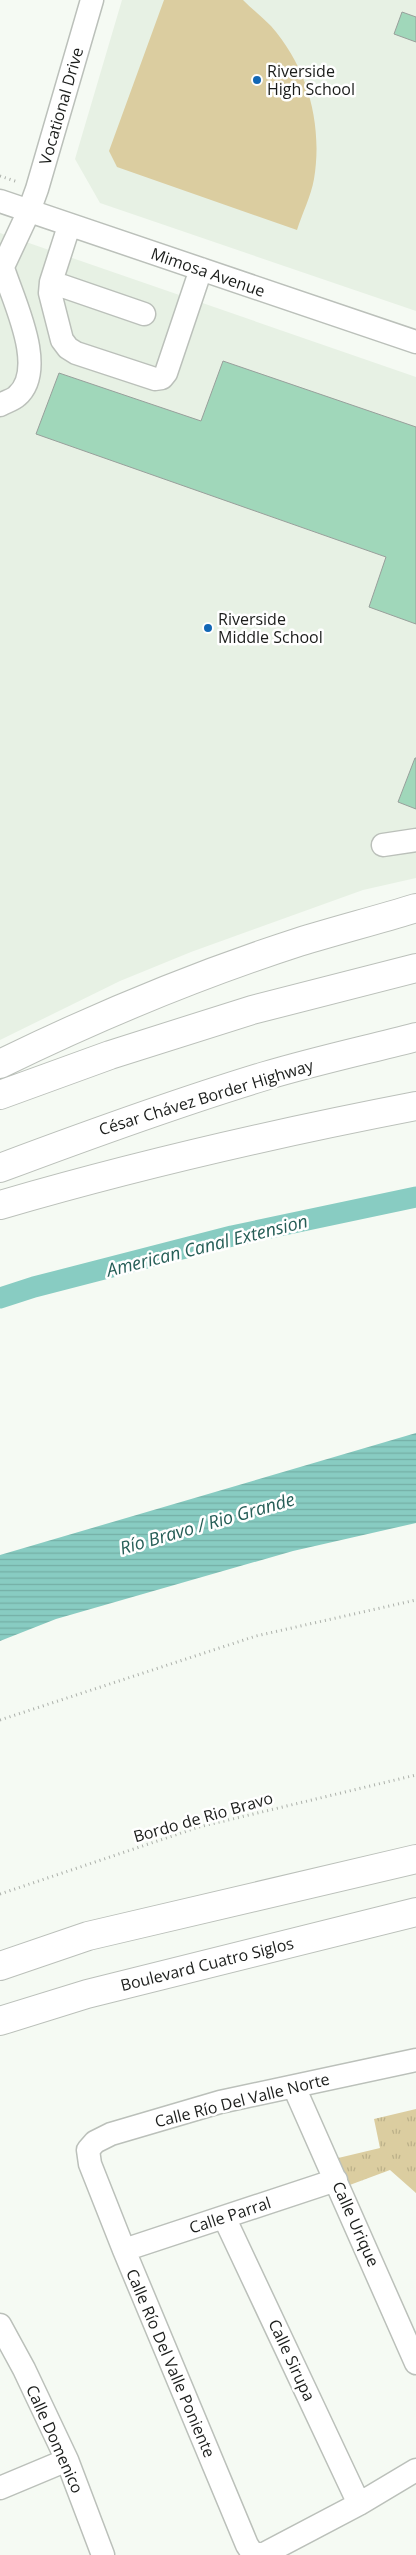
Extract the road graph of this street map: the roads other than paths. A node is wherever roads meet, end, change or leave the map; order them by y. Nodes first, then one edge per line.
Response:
1 (92, 0) edge
2 (0, 201) edge
3 (29, 211) junction
4 (69, 226) junction
5 (201, 269) junction
6 (2, 271) edge
7 (50, 282) junction
8 (144, 314) dead end
9 (416, 342) edge
10 (0, 404) edge
11 (416, 840) edge
12 (383, 845) dead end
13 (416, 908) edge
14 (416, 968) edge
15 (416, 1037) edge
16 (0, 1064) edge
17 (0, 1095) edge
18 (416, 1106) edge
19 (0, 1168) edge
20 (0, 1206) edge
21 (416, 1859) edge
22 (416, 1912) edge
23 (0, 1966) edge
24 (0, 2021) edge
25 (416, 2060) edge
26 (294, 2086) junction
27 (90, 2164) joint
28 (336, 2180) junction
29 (224, 2217) junction
30 (124, 2250) junction
31 (0, 2326) edge
32 (416, 2363) edge
33 (67, 2460) junction
34 (416, 2470) edge
35 (0, 2488) edge
36 (359, 2504) junction
37 (103, 2555) edge
38 (261, 2555) edge

1 - 3 street, Vocational Drive
2 - 3 street, Mimosa Avenue
3 - 4 street, Mimosa Avenue
3 - 6 street, Vocational Drive
4 - 5 street, Mimosa Avenue
4 - 7 street
5 - 7 street
5 - 9 street, Mimosa Avenue
6 - 10 street
7 - 8 street
11 - 12 street
13 - 16 highway
14 - 17 highway
15 - 19 highway, César Chávez Border Highway
18 - 20 highway
21 - 23 highway
22 - 24 highway, Boulevard Cuatro Siglos
25 - 26 street, Calle Río Del Valle Norte
26 - 27 street, Calle Río Del Valle Norte
26 - 28 street, Calle Urique
27 - 30 street, Calle Río Del Valle Poniente
28 - 29 street, Calle Parral
28 - 32 street, Calle Urique
29 - 30 street, Calle Parral
29 - 36 street, Calle Sirupa
30 - 38 street, Calle Río Del Valle Poniente
31 - 33 street, Calle Domenico
33 - 35 street
33 - 37 street, Calle Domenico
34 - 36 street
36 - 38 street

